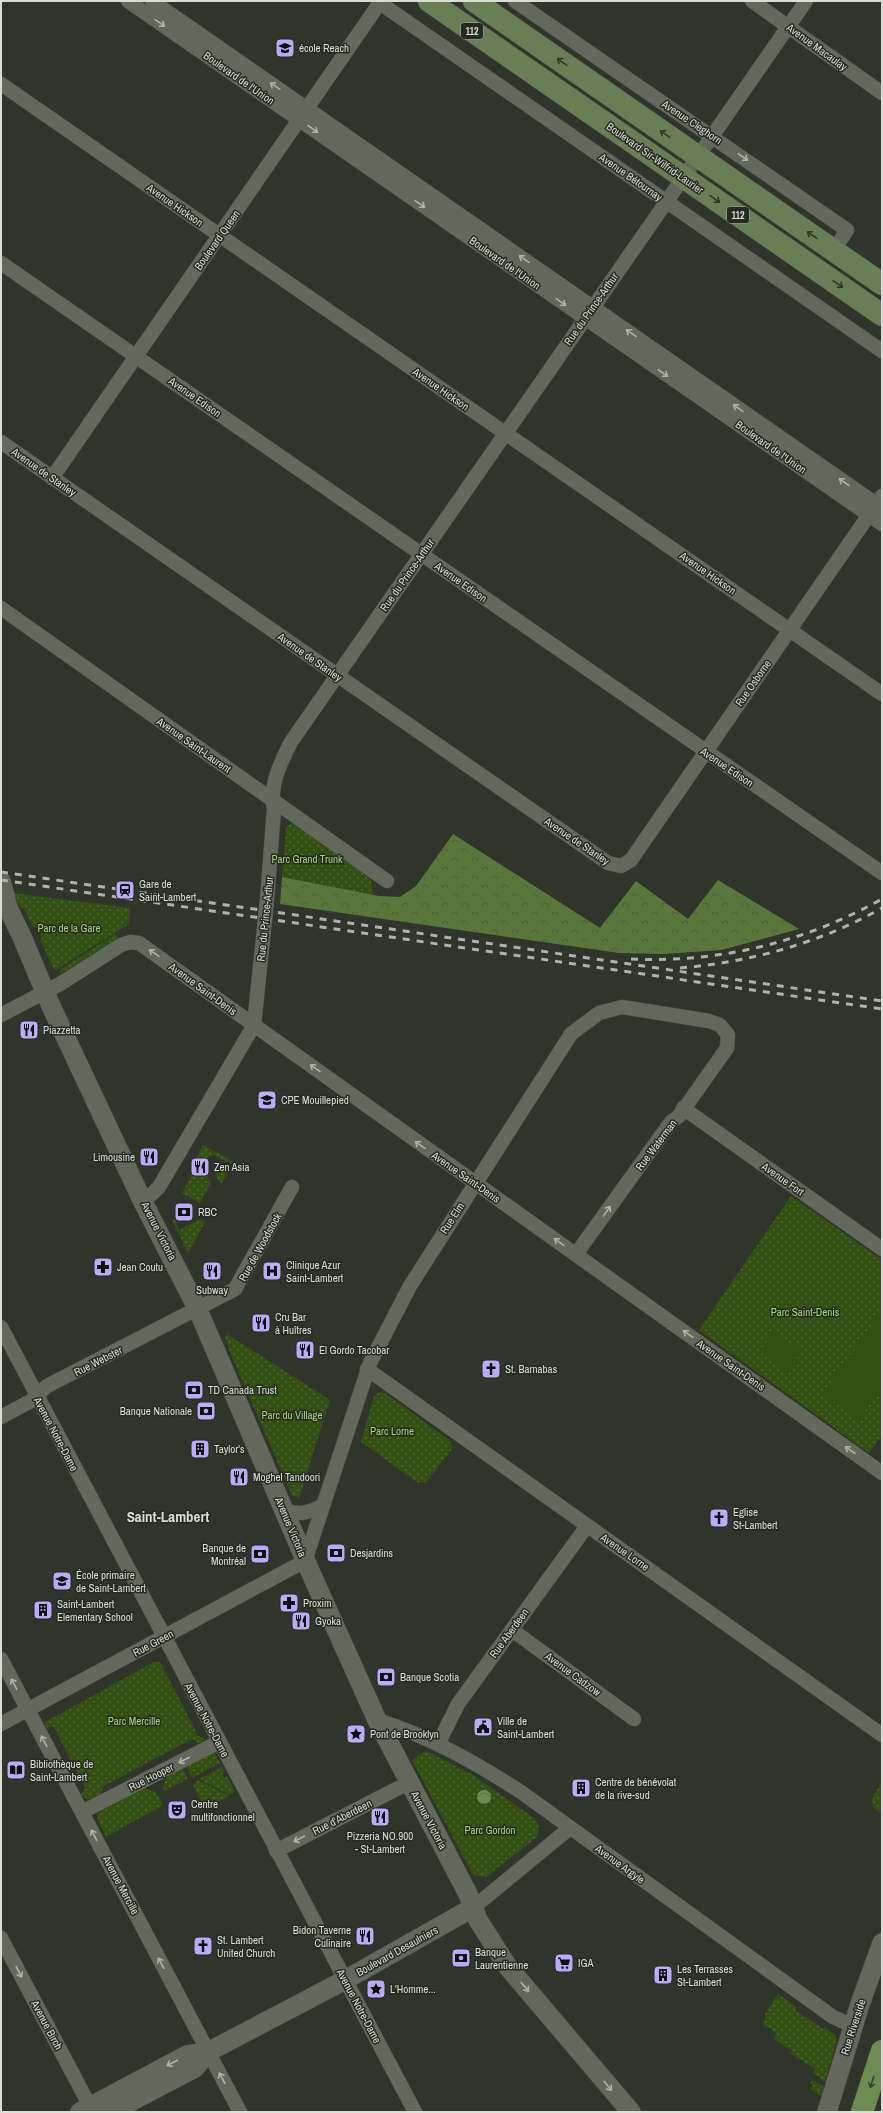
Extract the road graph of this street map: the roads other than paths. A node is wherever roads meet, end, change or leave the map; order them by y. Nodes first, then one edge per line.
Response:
1 (128, 1) edge
2 (152, 1) edge
3 (428, 1) edge
4 (474, 1) edge
5 (515, 1) edge
6 (752, 1) edge
7 (806, 1) edge
8 (381, 2) edge
9 (789, 26) junction
10 (1, 84) edge
11 (882, 93) edge
12 (303, 114) junction
13 (711, 136) junction
14 (697, 156) junction
15 (683, 177) junction
16 (666, 201) junction
17 (219, 236) junction
18 (834, 250) junction
19 (1, 263) edge
20 (882, 284) edge
21 (593, 307) junction
22 (882, 315) edge
23 (585, 319) junction
24 (882, 352) edge
25 (136, 357) junction
26 (505, 433) junction
27 (1, 442) edge
28 (52, 478) junction
29 (877, 506) edge
30 (882, 524) edge
31 (422, 554) junction
32 (1, 608) edge
33 (790, 630) junction
34 (337, 676) junction
35 (882, 694) edge
36 (706, 752) junction
37 (272, 800) junction
38 (621, 866) joint
39 (882, 873) edge
40 (1, 881) edge
41 (387, 881) dead end
42 (4, 903) edge
43 (45, 991) junction
44 (1, 1015) edge
45 (254, 1025) junction
46 (728, 1034) joint
47 (683, 1108) junction
48 (475, 1183) junction
49 (292, 1187) dead end
50 (142, 1200) junction
51 (882, 1249) edge
52 (576, 1254) junction
53 (198, 1310) junction
54 (1, 1327) edge
55 (367, 1369) junction
56 (36, 1396) junction
57 (1, 1417) edge
58 (882, 1473) edge
59 (322, 1506) junction
60 (283, 1509) junction
61 (587, 1526) junction
62 (306, 1561) junction
63 (512, 1630) junction
64 (163, 1637) junction
65 (1, 1659) edge
66 (28, 1710) junction
67 (634, 1719) dead end
68 (377, 1720) junction
69 (1, 1724) edge
70 (882, 1735) edge
71 (219, 1742) junction
72 (438, 1744) junction
73 (408, 1783) junction
74 (82, 1812) junction
75 (570, 1828) junction
76 (276, 1851) junction
77 (474, 1907) junction
78 (1, 1938) edge
79 (882, 1943) edge
80 (345, 1980) junction
81 (853, 2026) junction
82 (882, 2051) edge
83 (208, 2052) junction
84 (88, 2110) edge
85 (112, 2112) edge
86 (240, 2112) edge
87 (415, 2112) edge
88 (631, 2112) edge
89 (827, 2112) edge
90 (862, 2112) edge

1 -> 12 street, Boulevard de l'Union
12 -> 2 street, Boulevard de l'Union
3 - 15 main road, Boulevard Sir-Wilfrid-Laurier / 112
14 -> 4 main road, 112
5 - 13 street, Avenue Cleghorn
6 - 9 street, Avenue Macaulay
7 - 9 street, Rue du Prince-Arthur
8 - 12 street, Boulevard Queen
8 - 16 street, Avenue Bétournay
9 - 11 street, Avenue Macaulay
9 - 13 street, Rue du Prince-Arthur
10 - 17 street, Avenue Hickson
12 - 17 street, Boulevard Queen
21 -> 12 street, Boulevard de l'Union
12 -> 23 street, Boulevard de l'Union
13 - 14 street, Rue du Prince-Arthur
13 -> 18 street, Avenue Cleghorn
14 - 15 street, Rue du Prince-Arthur
18 -> 14 main road, 112
15 - 16 street, Rue du Prince-Arthur
15 -> 22 main road, Boulevard Sir-Wilfrid-Laurier / 112
16 - 21 street, Rue du Prince-Arthur
16 - 24 street, Avenue Bétournay
17 - 25 street, Boulevard Queen
17 - 26 street, Avenue Hickson
18 - 20 main road, 112
19 - 25 street, Avenue Edison
21 - 23 street, Rue du Prince-Arthur
29 -> 21 street, Boulevard de l'Union
23 - 26 street, Rue du Prince-Arthur
23 -> 29 street, Boulevard de l'Union
25 - 28 street, Boulevard Queen
25 - 31 street, Avenue Edison
26 - 31 street, Rue du Prince-Arthur
26 - 33 street, Avenue Hickson
27 - 28 street, Avenue de Stanley
28 - 34 street, Avenue de Stanley
29 - 30 street, Boulevard de l'Union
29 - 33 street, Rue Osborne
31 - 34 street, Rue du Prince-Arthur
31 - 36 street, Avenue Edison
32 - 37 street, Avenue Saint-Laurent
33 - 35 street, Avenue Hickson
33 - 36 street, Rue Osborne
34 - 37 street, Rue du Prince-Arthur
34 - 38 street, Avenue de Stanley
36 - 38 street, Rue Osborne
36 - 39 street, Avenue Edison
37 - 41 street, Avenue Saint-Laurent
37 - 45 street, Rue du Prince-Arthur
40 - 42 street, Avenue Victoria
42 - 43 street, Avenue Victoria
43 - 44 street, Avenue Saint-Denis
45 -> 43 street, Avenue Saint-Denis
43 - 50 street, Avenue Victoria
48 -> 45 street, Avenue Saint-Denis
45 - 50 street, Rue du Prince-Arthur
46 - 47 street, Rue Waterman
46 - 48 street, Rue Elm
47 - 51 street, Avenue Fort
52 -> 47 street, Rue Waterman
52 -> 48 street, Avenue Saint-Denis
48 - 55 street, Rue Elm
49 - 53 street, Rue de Woodstock
50 - 53 street, Avenue Victoria
58 -> 52 street, Avenue Saint-Denis
53 - 56 street, Rue Webster
53 - 60 street, Avenue Victoria
54 - 56 street, Avenue Notre-Dame
55 - 59 street, Rue Elm
55 - 61 street, Avenue Lorne
56 - 57 street, Rue Webster
56 - 64 street, Avenue Notre-Dame
59 - 60 street
59 - 62 street, Rue Elm
60 - 62 street, Avenue Victoria
61 - 63 street, Rue Aberdeen
61 - 70 street, Avenue Lorne
62 - 64 street, Rue Green
62 - 68 street, Avenue Victoria
63 - 67 street, Avenue Cadzow
63 - 72 street, Rue Aberdeen
64 - 66 street, Rue Green
64 - 71 street, Avenue Notre-Dame
66 -> 65 street, Avenue Mercille
66 - 69 street, Rue Green
74 -> 66 street, Avenue Mercille
68 - 72 street, Avenue Argyle
68 - 73 street, Avenue Victoria
71 -> 74 street, Rue Hooper
71 - 76 street, Avenue Notre-Dame
72 - 75 street, Avenue Argyle
73 -> 76 street, Rue d'Aberdeen
73 - 77 street, Avenue Victoria
83 -> 74 street, Avenue Mercille
75 - 77 street, Boulevard Desaulniers
75 - 81 street, Avenue Argyle
76 - 80 street, Avenue Notre-Dame
77 - 80 street, Boulevard Desaulniers
77 -> 88 street, Avenue Victoria
78 -> 84 street, Avenue Birch
79 - 81 street, Rue Riverside
80 - 83 street, Boulevard Desaulniers
80 - 87 street, Avenue Notre-Dame
81 - 89 street, Rue Riverside
82 -> 90 highway
83 -> 84 street, Boulevard Desaulniers
83 - 85 street, Boulevard Desaulniers
86 -> 83 street, Avenue Mercille

